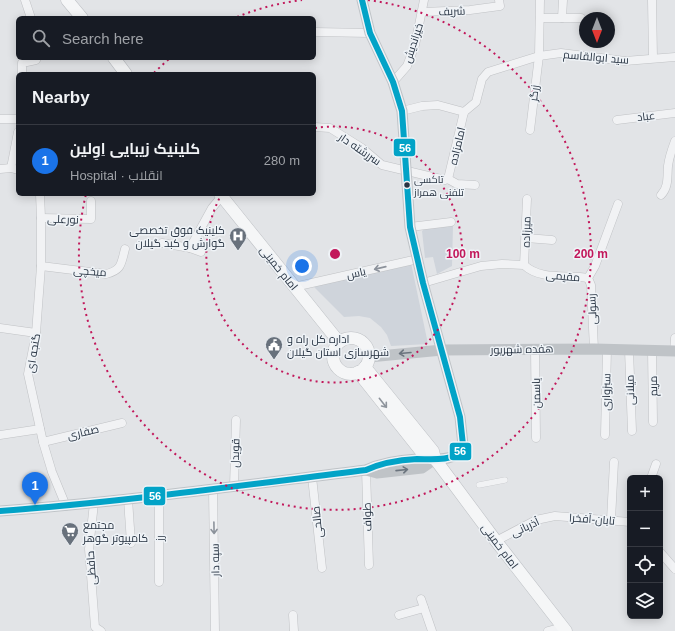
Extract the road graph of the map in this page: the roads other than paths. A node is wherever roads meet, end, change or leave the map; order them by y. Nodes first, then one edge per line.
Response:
1 (26, 0) edge
2 (67, 0) edge
3 (362, 0) edge
4 (424, 0) edge
5 (499, 0) edge
6 (540, 0) edge
7 (563, 0) edge
8 (652, 0) edge
9 (423, 12) junction
10 (30, 16) edge
11 (80, 16) edge
12 (540, 18) junction
13 (562, 18) junction
14 (579, 18) edge
15 (316, 32) edge
16 (370, 33) junction
17 (539, 56) junction
18 (675, 56) edge
19 (653, 58) junction
20 (34, 60) edge
21 (116, 60) edge
22 (22, 72) edge
23 (124, 72) edge
24 (393, 82) junction
25 (402, 111) junction
26 (464, 112) junction
27 (675, 113) edge
28 (0, 119) edge
29 (16, 119) edge
30 (617, 120) dead end
31 (316, 127) edge
32 (530, 130) dead end
33 (675, 141) edge
34 (16, 150) edge
35 (0, 169) edge
36 (14, 169) edge
37 (406, 171) junction
38 (448, 179) junction
39 (475, 185) dead end
40 (661, 195) dead end
41 (40, 196) edge
42 (220, 196) edge
43 (222, 196) edge
44 (527, 199) dead end
45 (91, 201) dead end
46 (618, 204) dead end
47 (41, 218) junction
48 (451, 222) dead end
49 (410, 227) junction
50 (526, 238) junction
51 (552, 240) dead end
52 (162, 243) dead end
53 (190, 248) junction
54 (125, 250) dead end
55 (200, 252) dead end
56 (418, 259) junction
57 (524, 265) junction
58 (41, 266) junction
59 (588, 278) junction
60 (423, 283) junction
61 (294, 287) junction
62 (0, 328) edge
63 (36, 333) junction
64 (437, 333) junction
65 (675, 338) edge
66 (339, 342) junction
67 (535, 349) junction
68 (594, 349) junction
69 (607, 349) junction
70 (442, 350) junction
71 (629, 350) junction
72 (652, 350) junction
73 (428, 351) junction
74 (675, 351) edge
75 (364, 365) junction
76 (236, 420) dead end
77 (654, 422) dead end
78 (122, 423) dead end
79 (40, 429) junction
80 (632, 431) dead end
81 (0, 435) edge
82 (605, 435) dead end
83 (536, 438) dead end
84 (43, 442) junction
85 (436, 460) junction
86 (614, 462) dead end
87 (656, 464) dead end
88 (366, 470) junction
89 (652, 475) edge
90 (312, 476) junction
91 (505, 480) dead end
92 (479, 485) dead end
93 (234, 486) junction
94 (213, 489) junction
95 (159, 495) junction
96 (128, 499) junction
97 (94, 503) junction
98 (66, 506) junction
99 (0, 511) edge
100 (555, 516) joint
101 (611, 520) junction
102 (627, 522) edge
103 (496, 541) junction
104 (131, 543) dead end
105 (663, 555) edge
106 (369, 565) dead end
107 (322, 568) dead end
108 (675, 569) edge
109 (159, 582) dead end
110 (421, 599) dead end
111 (424, 608) junction
112 (293, 615) dead end
113 (399, 615) dead end
114 (565, 629) edge
115 (101, 631) edge
116 (215, 631) edge
117 (294, 631) edge
118 (432, 631) edge
119 (548, 631) edge

1 - 10 street
2 - 11 main road
3 - 16 main road
4 - 9 street, خیراندیش
5 - 9 street, شریف
6 - 12 street, زرگر
7 - 13 street
8 - 19 street
9 - 24 street, خیراندیش
12 - 13 street
12 - 17 street, زرگر
13 - 14 street
15 - 16 street
16 - 24 main road
17 - 19 street, سید ابوالقاسم
17 - 26 street, سید ابوالقاسم
17 - 32 street, زرگر
18 - 19 street, سید ابوالقاسم
20 - 22 street
21 - 23 main road
24 - 25 main road
25 - 26 street
25 - 37 main road
26 - 38 street, امامزاده
27 - 30 street, عباد
28 - 29 street
31 - 37 street, سررشته دار
33 - 40 street
34 - 36 street
35 - 36 street
37 - 38 street
37 - 49 main road
38 - 39 street
41 - 47 street, گنجه ای
42 - 53 street
43 - 61 main road, امام خمینی
44 - 50 street, میرزاده
45 - 47 street, نورعلی
46 - 59 street, رسولی
47 - 58 street, گنجه ای
48 - 49 street
49 - 56 main road
50 - 51 street
50 - 57 street, میرزاده
52 - 53 street
53 - 55 street
54 - 58 street, میخچی
56 - 60 main road
56 -> 61 street, یاس
57 - 59 street, مقیمی
57 - 60 street, مقیمی
58 - 63 street, گنجه ای
59 - 68 street, رسولی
60 - 64 main road
61 - 66 main road, امام خمینی
62 - 63 street
63 - 79 street, گنجه ای
64 - 70 main road
64 - 73 main road
65 - 74 street
66 - 75 main road
66 - 75 main road
67 - 68 main road, هفده شهریور
67 - 70 main road, هفده شهریور
67 - 83 street, یاسمن
68 - 69 main road, هفده شهریور
69 - 71 main road, هفده شهریور
69 - 82 street, سبزواری
70 - 73 main road, هفده شهریور
70 - 85 main road
71 - 72 main road, هفده شهریور
71 - 80 street, میلانی
72 - 74 main road, هفده شهریور
72 - 77 street, مریم
73 -> 75 main road, هفده شهریور
75 - 85 main road, امام خمینی
76 - 93 street, قویدل
78 - 84 street, صفاری
79 - 81 street
79 - 84 street, گنجه ای
84 - 98 street, گنجه ای
85 - 88 main road
85 - 103 main road, امام خمینی
86 - 101 street
87 - 89 street
88 - 90 main road
88 - 106 street, طواف
90 - 93 main road
90 - 107 street, صالحی
91 - 92 street
93 - 94 main road
94 - 95 main road
94 -> 116 street, سپه دار
95 - 96 main road
95 - 109 street, رز
96 - 97 main road
96 - 104 street
97 - 98 main road
97 - 115 street, حافظی
98 - 99 main road
100 - 101 street, تابان-آفخرا
100 - 103 street, آذربانی
101 - 102 street, تابان-آفخرا
103 - 114 main road, امام خمینی
105 - 108 street
110 - 111 street
111 - 113 street
111 - 118 street
112 - 117 street
114 - 119 street

